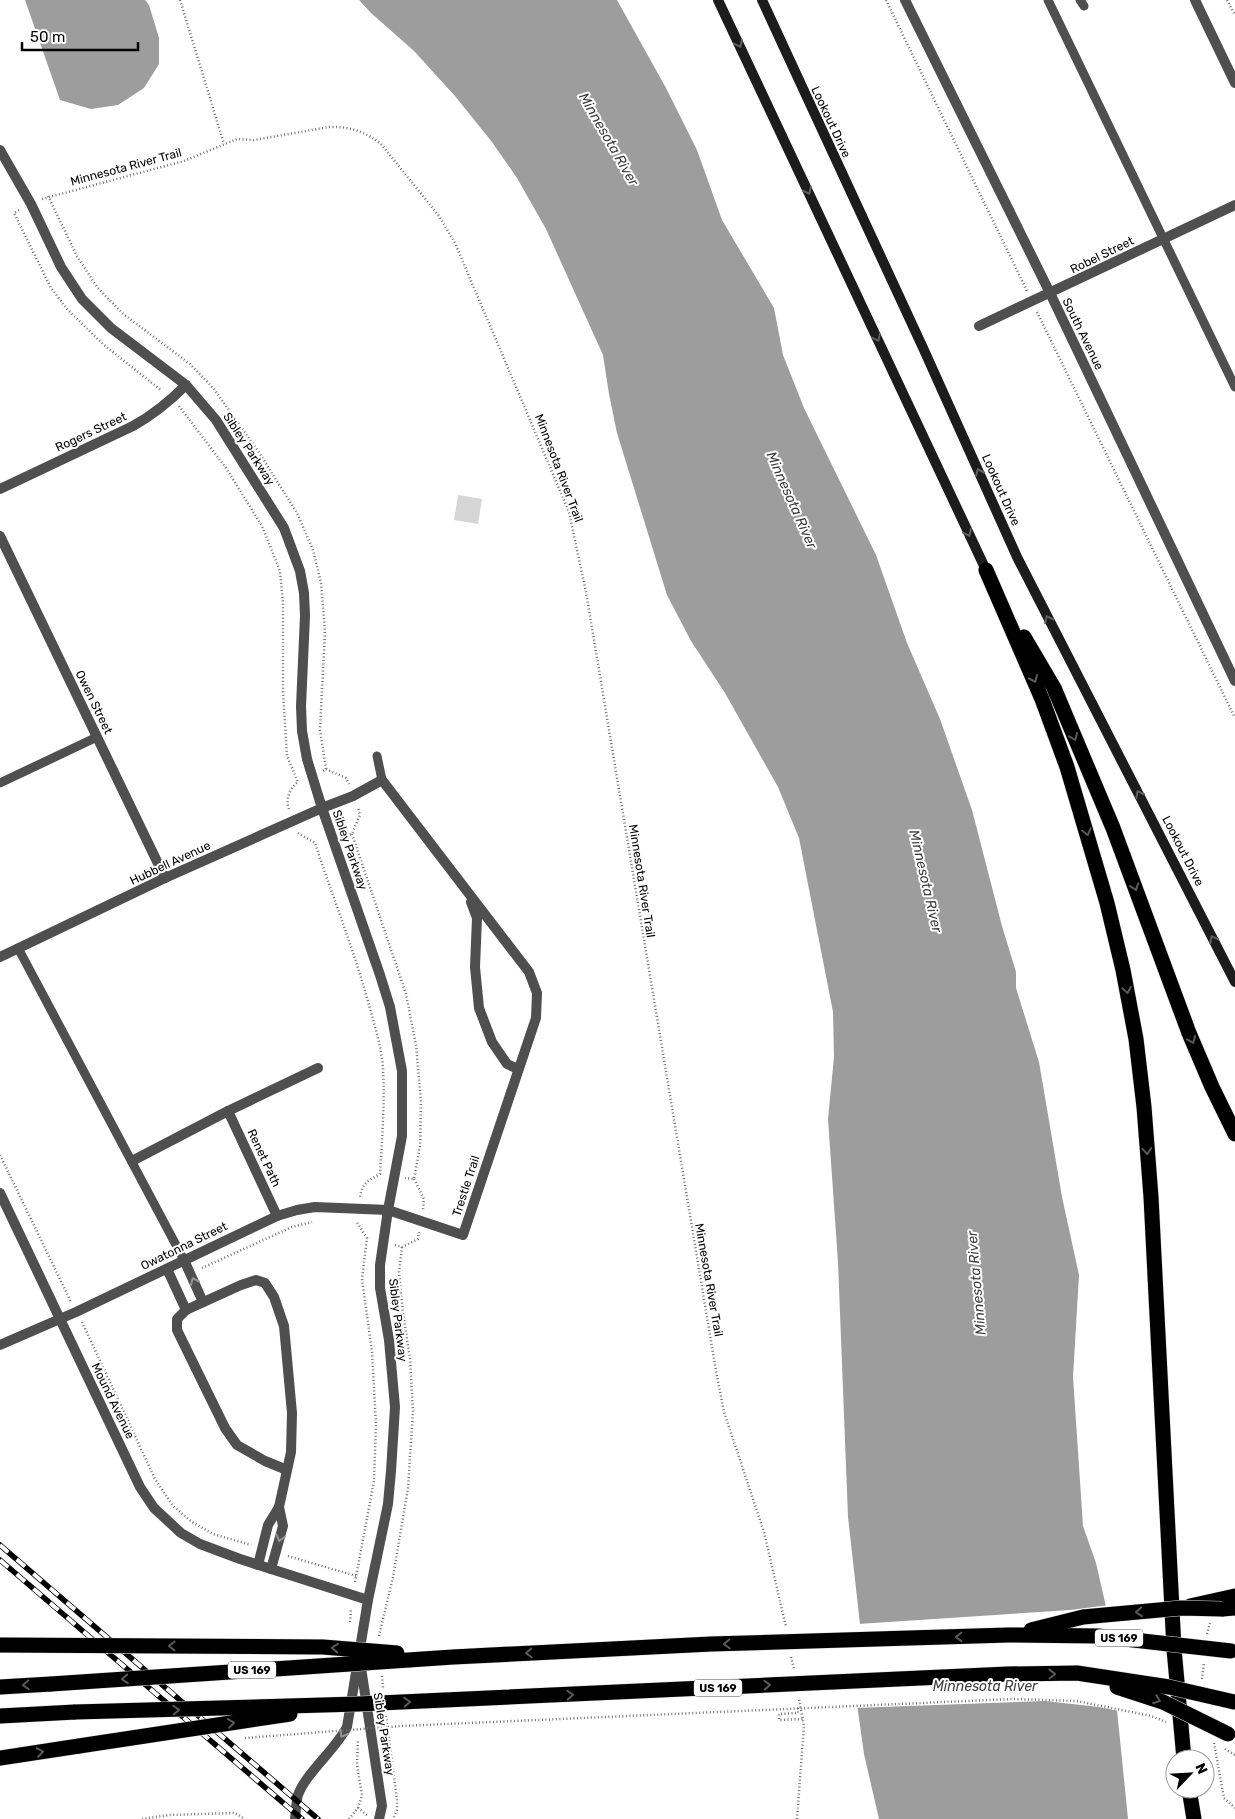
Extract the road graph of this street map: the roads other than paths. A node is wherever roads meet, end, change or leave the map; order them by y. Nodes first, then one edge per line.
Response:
1 (718, 0) edge
2 (762, 0) edge
3 (905, 0) edge
4 (1048, 0) edge
5 (1195, 0) edge
6 (1235, 83) edge
7 (0, 150) edge
8 (1235, 205) edge
9 (1164, 239) junction
10 (1050, 293) junction
11 (979, 326) dead end
12 (186, 385) junction
13 (1235, 387) edge
14 (0, 489) edge
15 (0, 536) edge
16 (986, 570) junction
17 (1235, 681) edge
18 (97, 737) junction
19 (377, 756) dead end
20 (382, 780) junction
21 (0, 783) edge
22 (322, 808) junction
23 (165, 878) junction
24 (468, 894) junction
25 (18, 948) junction
26 (0, 957) edge
27 (1235, 982) edge
28 (318, 1068) dead end
29 (518, 1069) junction
30 (228, 1111) junction
31 (1235, 1134) edge
32 (132, 1161) junction
33 (0, 1193) edge
34 (388, 1210) junction
35 (277, 1216) junction
36 (184, 1260) junction
37 (167, 1269) junction
38 (203, 1302) junction
39 (186, 1310) junction
40 (60, 1319) junction
41 (0, 1345) edge
42 (286, 1470) junction
43 (279, 1507) junction
44 (258, 1565) junction
45 (271, 1569) junction
46 (368, 1600) junction
47 (1228, 1603) edge
48 (1008, 1635) junction
49 (0, 1645) edge
50 (1233, 1651) edge
51 (359, 1653) junction
52 (453, 1657) junction
53 (1077, 1673) junction
54 (0, 1687) edge
55 (1234, 1702) edge
56 (358, 1704) junction
57 (0, 1716) edge
58 (1231, 1737) edge
59 (1183, 1749) edge
60 (0, 1758) edge
61 (1191, 1799) edge
62 (374, 1818) edge
63 (295, 1819) edge
64 (1194, 1819) edge

1 -> 16 main road
27 -> 2 main road, Lookout Drive
3 - 10 street, South Avenue
4 - 9 lane
5 - 6 street
7 - 12 street, Sibley Parkway
8 - 9 street, Robel Street
9 - 10 street, Robel Street
9 - 13 lane
10 - 11 street, Robel Street
10 - 17 street, South Avenue
12 - 14 street, Rogers Street
12 - 22 street, Sibley Parkway
15 - 18 street, Owen Street
16 -> 31 highway
16 -> 59 highway
18 - 21 lane
18 - 23 street, Owen Street
19 - 20 lane
20 - 22 street, Hubbell Avenue
20 - 24 street, Trestle Trail
22 - 23 street, Hubbell Avenue
22 - 34 street, Sibley Parkway
23 - 25 street, Hubbell Avenue
24 - 29 street, Trestle Trail
24 - 29 street, Trestle Trail
25 - 26 street, Hubbell Avenue
25 - 32 lane
28 - 30 street
29 - 34 street, Trestle Trail
30 - 32 street
30 - 35 street, Renet Path
32 - 36 lane
33 - 40 street, Mound Avenue
34 - 35 street, Owatonna Street
34 - 46 street, Sibley Parkway
35 - 36 street, Owatonna Street
36 - 37 street, Owatonna Street
38 -> 36 street
37 - 39 street
37 - 40 street, Owatonna Street
38 - 39 street
38 - 42 street
39 - 42 street
40 - 41 street, Owatonna Street
40 - 44 street, Mound Avenue
42 - 43 street
43 - 44 street
43 -> 45 street
44 - 45 street, Mound Avenue
45 - 46 street, Mound Avenue
46 - 51 street, Sibley Parkway
47 -> 48 highway, bridge
48 - 50 highway, US 169, bridge
48 -> 52 highway, US 169, bridge
52 -> 49 highway, bridge
51 - 62 street, Sibley Parkway
51 -> 63 street, Sibley Parkway
52 -> 54 highway, US 169, bridge
53 - 55 highway, US 169, bridge
56 -> 53 highway, US 169, bridge
53 -> 58 highway, bridge
57 -> 56 highway, US 169, bridge
60 -> 56 highway, bridge
61 - 64 highway

